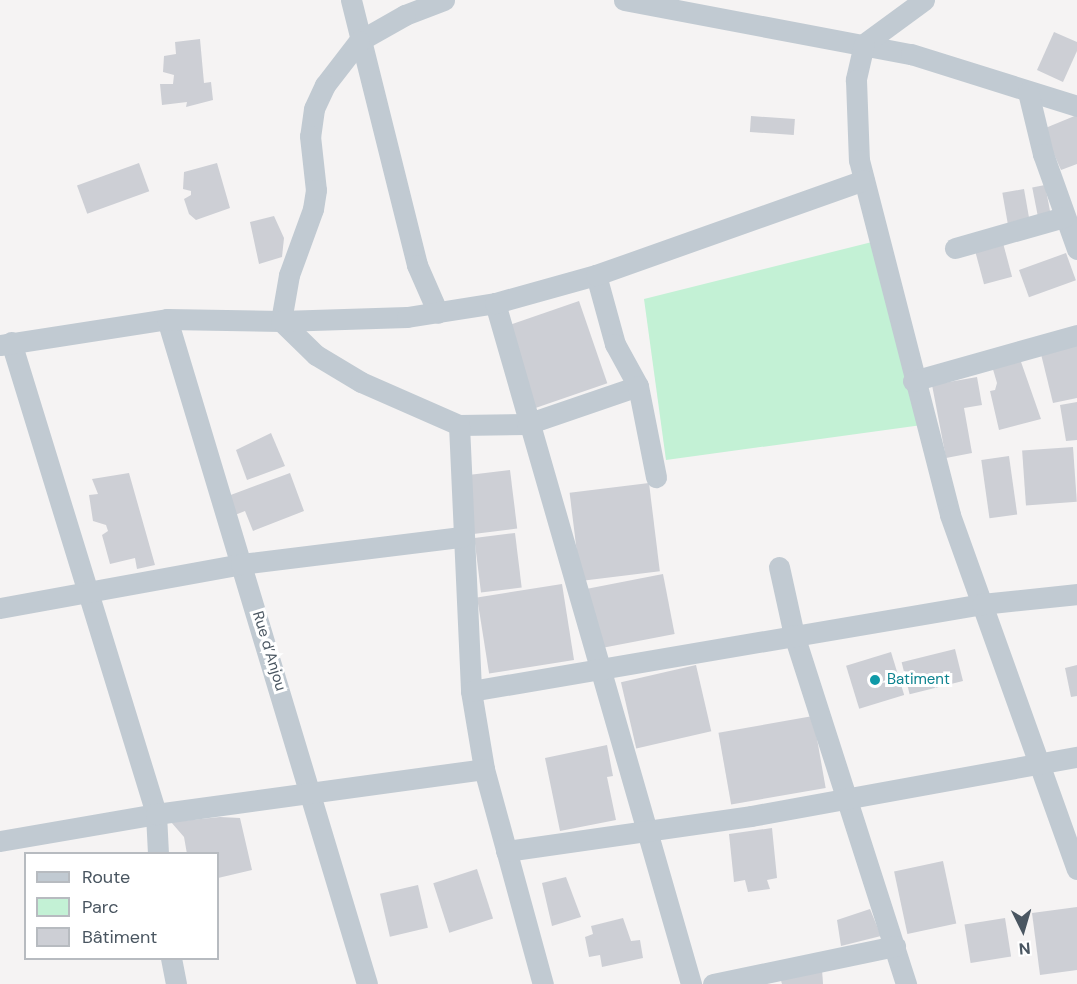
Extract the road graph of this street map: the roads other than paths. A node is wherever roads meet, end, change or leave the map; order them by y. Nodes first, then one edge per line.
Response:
1 (351, 0) edge
2 (444, 0) edge
3 (624, 0) edge
4 (924, 0) edge
5 (359, 41) junction
6 (864, 44) junction
7 (1028, 92) junction
8 (1077, 106) edge
9 (864, 180) junction
10 (1065, 217) junction
11 (956, 248) dead end
12 (1077, 249) edge
13 (596, 275) junction
14 (495, 303) junction
15 (438, 313) junction
16 (167, 319) junction
17 (281, 321) junction
18 (1077, 335) edge
19 (5, 344) edge
20 (913, 381) junction
21 (638, 386) junction
22 (528, 424) junction
23 (459, 425) junction
24 (656, 477) dead end
25 (461, 537) junction
26 (242, 564) junction
27 (779, 567) dead end
28 (87, 591) junction
29 (1077, 594) edge
30 (982, 604) junction
31 (0, 608) edge
32 (794, 635) junction
33 (598, 667) junction
34 (471, 691) junction
35 (1077, 757) edge
36 (1038, 764) junction
37 (484, 770) junction
38 (313, 794) junction
39 (845, 801) junction
40 (156, 814) junction
41 (649, 830) junction
42 (0, 840) edge
43 (506, 851) junction
44 (158, 852) edge
45 (1077, 868) edge
46 (895, 946) junction
47 (171, 960) edge
48 (176, 984) edge
49 (368, 984) edge
50 (543, 984) edge
51 (691, 984) edge
52 (713, 984) edge
53 (906, 984) edge

1 - 5 street
2 - 5 street
3 - 6 street
4 - 6 street
5 - 15 street
5 - 17 street
6 - 7 street
6 - 9 street
7 - 8 street
7 - 10 street
9 - 13 street
9 - 20 street
10 - 11 street
10 - 12 street
13 - 14 street
13 - 21 street
14 - 15 street
14 - 22 street
15 - 17 street
16 - 17 street
16 - 19 street
16 - 26 street, Rue d’Anjou
17 - 23 street
18 - 20 street
19 - 28 street
20 - 30 street
21 - 22 street
21 - 24 street
22 - 23 street
22 - 33 street
23 - 25 street
25 - 26 street
25 - 34 street
26 - 28 street
26 - 38 street, Rue d’Anjou
27 - 32 street
28 - 31 street
28 - 40 street
29 - 30 street
30 - 32 street
30 - 36 street
32 - 33 street
32 - 39 street
33 - 34 street
33 - 41 street
34 - 37 street
35 - 36 street
36 - 39 street
36 - 45 street
37 - 38 street
37 - 43 street
38 - 40 street
38 - 49 street, Rue d’Anjou
39 - 41 street
39 - 46 street
40 - 42 street
40 - 44 street
41 - 43 street
41 - 51 street
43 - 50 street
46 - 52 street
46 - 53 street
47 - 48 street

